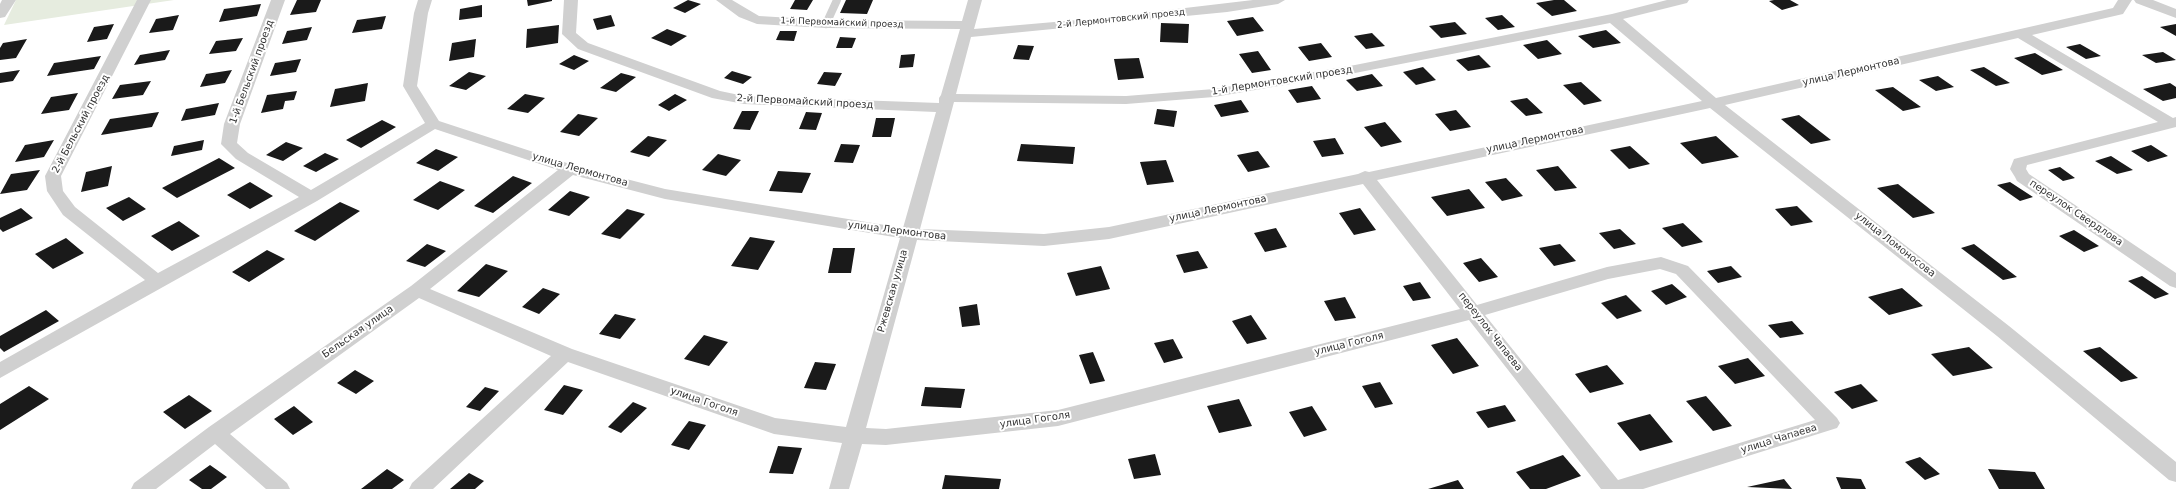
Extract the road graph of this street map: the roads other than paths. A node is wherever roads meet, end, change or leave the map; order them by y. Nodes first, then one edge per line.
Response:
1 (9, 0) edge
2 (144, 0) edge
3 (278, 0) edge
4 (425, 0) edge
5 (571, 0) edge
6 (722, 0) edge
7 (837, 0) edge
8 (975, 0) edge
9 (1278, 0) edge
10 (1682, 0) edge
11 (2125, 0) edge
12 (2141, 0) edge
13 (0, 14) edge
14 (2176, 14) edge
15 (1613, 18) junction
16 (826, 24) junction
17 (965, 30) junction
18 (2021, 34) junction
19 (1713, 102) junction
20 (945, 103) junction
21 (2173, 122) edge
22 (433, 124) junction
23 (570, 169) junction
24 (1365, 176) junction
25 (311, 197) junction
26 (909, 234) junction
27 (1682, 270) joint
28 (157, 281) junction
29 (2176, 282) edge
30 (417, 290) junction
31 (1474, 312) junction
32 (565, 354) junction
33 (0, 371) edge
34 (216, 433) junction
35 (852, 436) junction
36 (2176, 474) edge
37 (141, 489) edge
38 (280, 489) edge
39 (418, 489) edge
40 (839, 489) edge
41 (1613, 489) edge
42 (1616, 489) edge

1 - 13 street
2 - 28 street, 2-й Бельский проезд
3 - 25 street, 1-й Бельский проезд
4 - 22 street
5 - 20 street, 2-й Первомайский проезд
6 - 16 street, 1-й Первомайский проезд
7 - 16 lane
8 - 17 street, Ржевская улица
9 - 17 street, 2-й Лермонтовский проезд
10 - 15 street, 1-й Лермонтовский проезд
11 - 18 street, улица Лермонтова
12 - 14 street
15 - 19 street, улица Ломоносова
15 - 20 street, 1-й Лермонтовский проезд
16 - 17 street, 1-й Первомайский проезд
17 - 20 street, Ржевская улица
18 - 19 street, улица Лермонтова
18 - 21 street
19 - 24 street, улица Лермонтова
19 - 36 street, улица Ломоносова
20 - 26 street, Ржевская улица
21 - 29 street, переулок Свердлова
22 - 23 street, улица Лермонтова
22 - 25 street
23 - 26 street, улица Лермонтова
23 - 30 street, Бельская улица
24 - 26 street, улица Лермонтова
24 - 31 street, переулок Чапаева
25 - 28 street
26 - 35 street, Ржевская улица
27 - 31 street, улица Гоголя
27 - 42 street, улица Чапаева
28 - 33 street
30 - 32 street, улица Гоголя
30 - 34 street, Бельская улица
31 - 35 street, улица Гоголя
31 - 41 street, переулок Чапаева
32 - 35 street, улица Гоголя
32 - 39 street
34 - 37 street, Бельская улица
34 - 38 street
35 - 40 street, Ржевская улица

